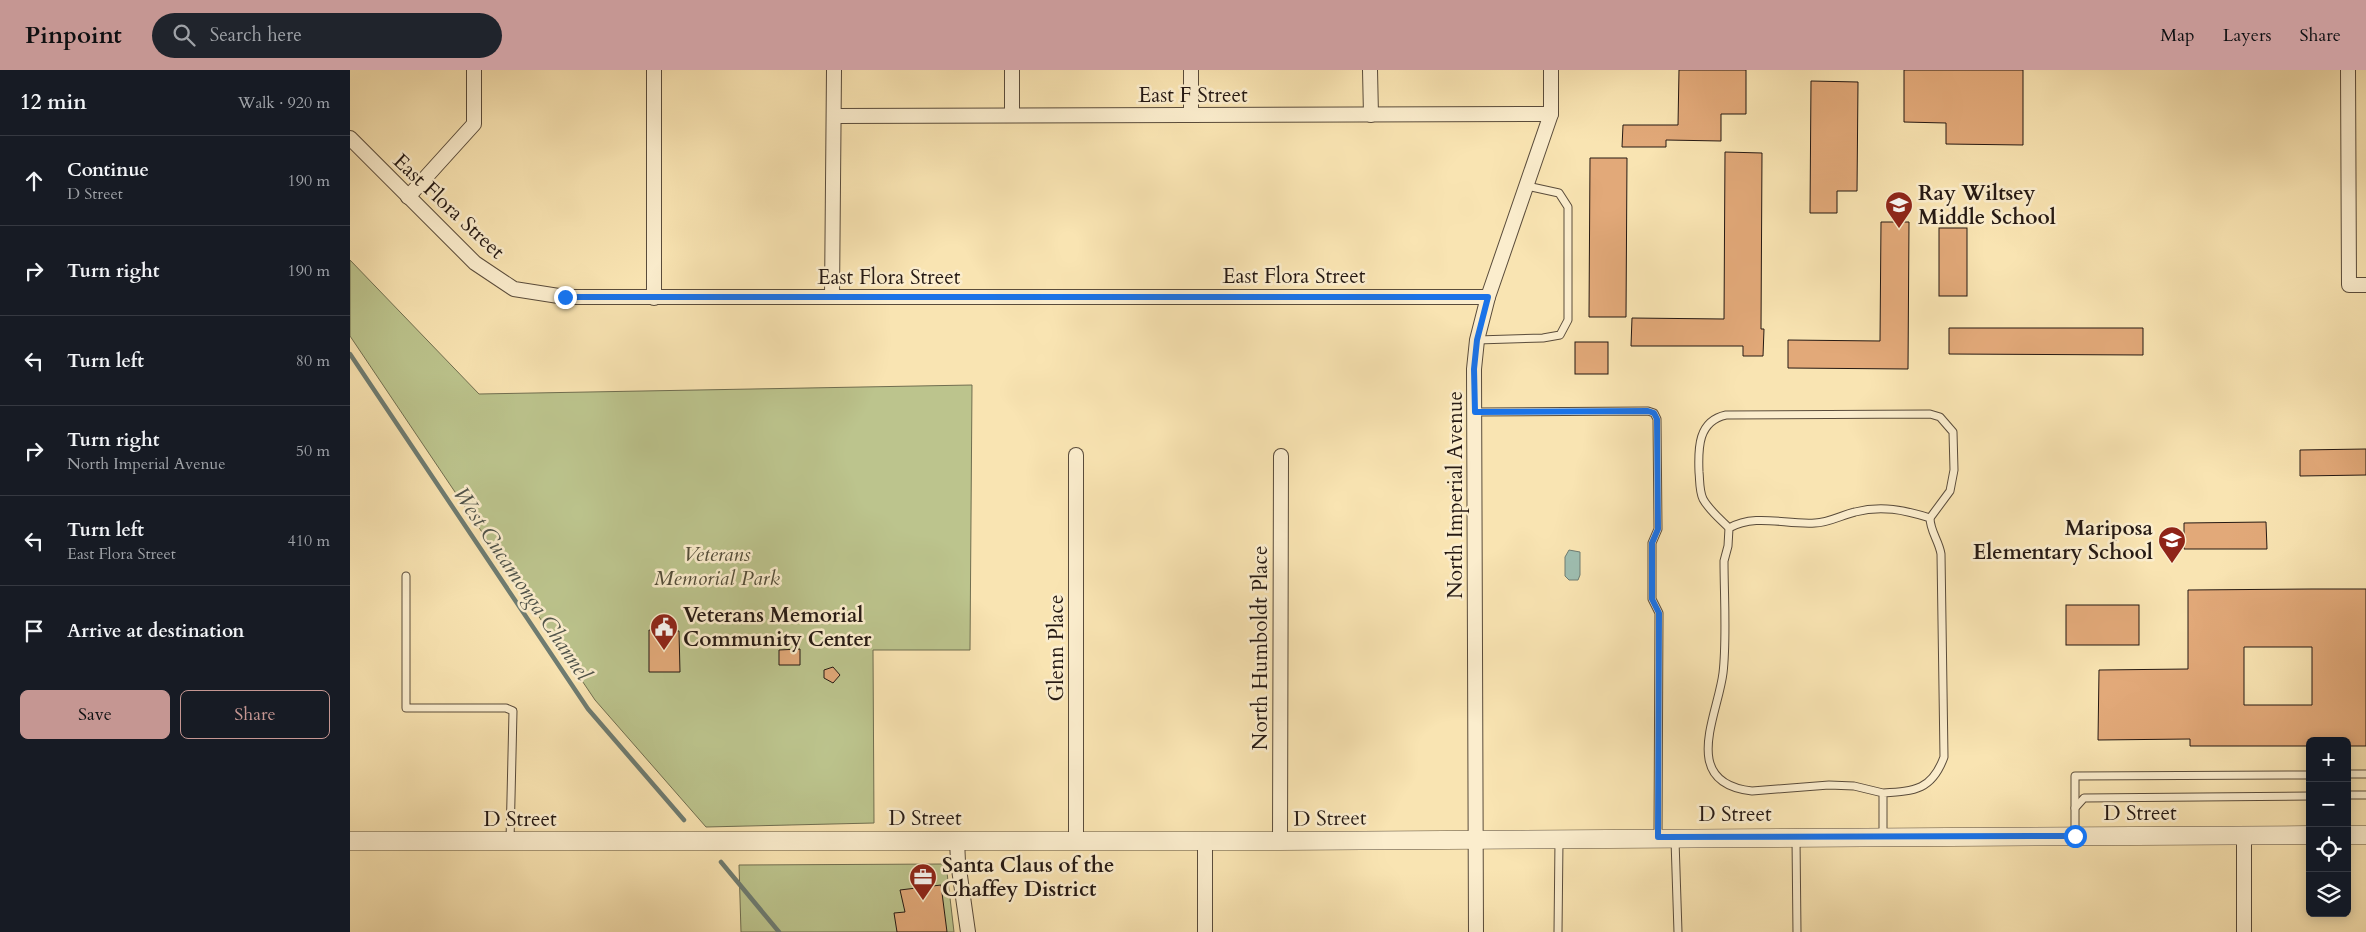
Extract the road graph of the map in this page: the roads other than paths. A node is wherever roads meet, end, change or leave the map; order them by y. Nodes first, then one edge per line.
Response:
1 (474, 70) edge
2 (654, 70) edge
3 (834, 70) edge
4 (1012, 70) edge
5 (1191, 70) edge
6 (1370, 70) edge
7 (1551, 70) edge
8 (2348, 70) edge
9 (1551, 114) junction
10 (1012, 115) junction
11 (1191, 115) junction
12 (1370, 115) junction
13 (834, 116) junction
14 (350, 138) edge
15 (1527, 186) junction
16 (408, 197) junction
17 (2366, 285) edge
18 (832, 297) junction
19 (1488, 297) junction
20 (654, 298) junction
21 (1477, 340) junction
22 (1475, 412) junction
23 (1076, 456) dead end
24 (1280, 456) dead end
25 (1930, 518) junction
26 (1729, 528) junction
27 (406, 576) dead end
28 (2351, 774) edge
29 (2366, 774) edge
30 (2306, 775) edge
31 (1883, 793) junction
32 (2351, 795) edge
33 (2366, 795) edge
34 (2306, 796) edge
35 (2075, 808) junction
36 (2244, 835) junction
37 (2306, 835) edge
38 (2351, 835) edge
39 (2366, 835) edge
40 (1883, 836) junction
41 (2075, 836) junction
42 (1658, 837) junction
43 (1675, 837) junction
44 (1796, 837) junction
45 (1559, 838) junction
46 (1476, 839) junction
47 (957, 840) junction
48 (1205, 840) junction
49 (350, 841) edge
50 (1076, 841) junction
51 (1280, 841) junction
52 (510, 842) junction
53 (968, 932) edge
54 (1205, 932) edge
55 (1476, 932) edge
56 (1558, 932) edge
57 (1678, 932) edge
58 (1797, 932) edge
59 (2244, 932) edge

1 - 16 street
2 - 20 street
3 - 13 street
4 - 10 street
5 - 11 street
6 - 12 street
7 - 9 street, North Imperial Avenue
8 - 17 street
9 - 12 street, East F Street
9 - 15 street, North Imperial Avenue
10 - 11 street, East F Street
10 - 13 street, East F Street
11 - 12 street, East F Street
13 - 18 street
14 - 16 street, East Flora Street
15 - 19 street, North Imperial Avenue
15 - 21 lane
16 - 20 street, East Flora Street
18 - 19 street, East Flora Street
18 - 20 street, East Flora Street
19 - 21 street, North Imperial Avenue
21 - 22 street, North Imperial Avenue
22 - 42 lane
22 - 46 street, North Imperial Avenue
23 - 50 street, Glenn Place
24 - 51 street, North Humboldt Place
25 - 26 lane
25 - 26 lane
25 - 31 lane
26 - 31 lane
27 - 52 lane
28 - 29 lane
30 - 35 lane
31 - 40 lane
32 - 33 lane
34 - 35 lane
35 - 41 lane
36 - 37 street, D Street
36 - 41 street, D Street
36 - 59 street
38 - 39 street
40 - 41 street, D Street
40 - 44 street, D Street
42 - 43 street, D Street
42 - 45 street, D Street
43 - 44 street, D Street
43 - 57 lane
44 - 58 lane
45 - 46 street, D Street
45 - 56 lane
46 - 51 street, D Street
46 - 55 street, North Imperial Avenue
47 - 50 street, D Street
47 - 52 street, D Street
47 - 53 street
48 - 50 street, D Street
48 - 51 street, D Street
48 - 54 street
49 - 52 street, D Street

